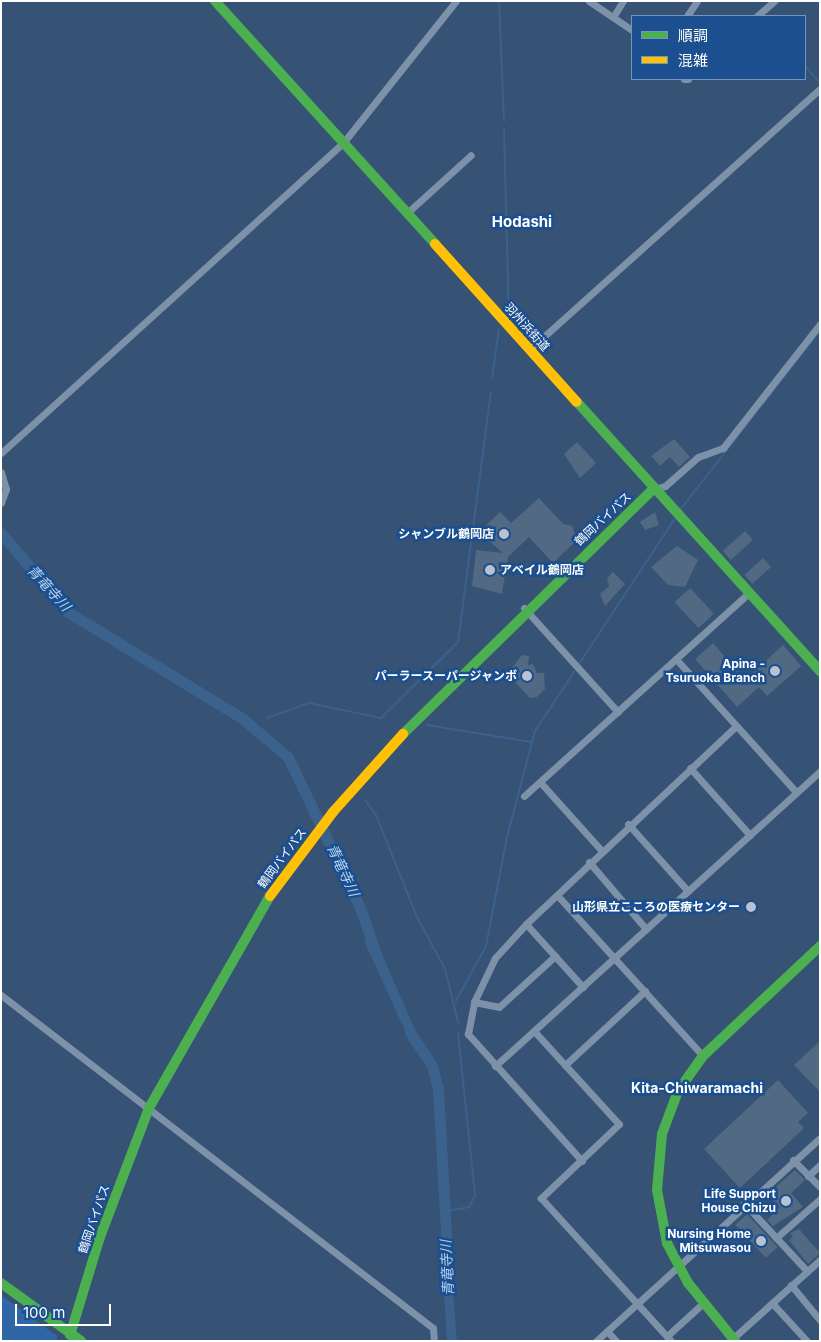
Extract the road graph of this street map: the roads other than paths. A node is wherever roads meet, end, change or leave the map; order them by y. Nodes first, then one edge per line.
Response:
1 (215, 1) edge
2 (456, 1) edge
3 (589, 1) edge
4 (623, 1) edge
5 (698, 1) edge
6 (774, 1) edge
7 (689, 15) edge
8 (758, 15) edge
9 (613, 17) junction
10 (631, 29) edge
11 (820, 88) edge
12 (343, 143) junction
13 (471, 155) dead end
14 (407, 213) junction
15 (820, 324) edge
16 (530, 349) junction
17 (1, 453) edge
18 (1, 472) edge
19 (653, 489) junction
20 (1, 503) edge
21 (749, 593) junction
22 (524, 608) junction
23 (676, 659) junction
24 (820, 671) edge
25 (618, 712) junction
26 (736, 726) junction
27 (690, 768) junction
28 (820, 771) edge
29 (540, 782) junction
30 (796, 792) junction
31 (524, 796) dead end
32 (628, 824) junction
33 (750, 834) junction
34 (601, 850) junction
35 (589, 862) junction
36 (688, 891) junction
37 (557, 895) junction
38 (526, 924) junction
39 (646, 929) junction
40 (820, 946) edge
41 (555, 956) junction
42 (615, 958) junction
43 (583, 987) junction
44 (645, 991) junction
45 (1, 995) edge
46 (474, 1002) junction
47 (534, 1031) junction
48 (703, 1056) junction
49 (565, 1065) junction
50 (495, 1066) junction
51 (149, 1108) junction
52 (820, 1138) edge
53 (793, 1160) junction
54 (582, 1161) junction
55 (820, 1165) edge
56 (808, 1176) junction
57 (820, 1187) edge
58 (820, 1199) edge
59 (744, 1203) junction
60 (776, 1238) junction
61 (820, 1260) edge
62 (676, 1264) junction
63 (807, 1272) junction
64 (1, 1283) edge
65 (791, 1286) junction
66 (1, 1288) edge
67 (19, 1298) junction
68 (637, 1303) junction
69 (772, 1303) junction
70 (702, 1304) junction
71 (820, 1320) edge
72 (607, 1330) junction
73 (71, 1339) edge
74 (669, 1339) edge
75 (733, 1340) edge
76 (81, 1341) edge
77 (434, 1341) edge
78 (596, 1341) edge
79 (616, 1341) edge
80 (806, 1341) edge

1 - 12 main road, 羽州浜街道
2 - 12 street
3 - 9 street
4 - 9 street
5 - 7 street
6 - 8 street
9 - 10 street
11 - 16 street
12 - 14 main road, 羽州浜街道
12 - 17 street
13 - 14 street
14 - 16 main road, 羽州浜街道
15 - 19 street
16 - 19 main road, 羽州浜街道
18 - 20 street
19 - 21 main road, 羽州浜街道
19 - 22 main road, 鶴岡バイパス
21 - 23 street
21 - 24 main road, 羽州浜街道
22 - 25 street
22 - 51 main road, 鶴岡バイパス
23 - 25 street
23 - 26 street
25 - 29 street
26 - 27 street
26 - 30 street
27 - 32 street
27 - 33 street
28 - 30 street
29 - 31 street
29 - 34 street
30 - 33 street
32 - 34 street
32 - 36 street
33 - 36 street
34 - 35 street
35 - 37 street
35 - 39 street
36 - 39 street
37 - 38 street
37 - 42 street
38 - 41 street
38 - 46 street
39 - 42 street
40 - 48 main road
41 - 43 street
41 - 46 street
42 - 43 street
42 - 44 street
43 - 47 street
44 - 48 street
44 - 49 street
45 - 51 street
46 - 50 street
47 - 49 street
47 - 50 street
48 - 62 main road
49 - 54 street
50 - 54 street
51 - 73 main road, 鶴岡バイパス
51 - 77 street
52 - 53 street
53 - 56 street
53 - 59 street
54 - 68 street
55 - 56 street
56 - 57 street
58 - 60 street
59 - 60 street
59 - 62 street
60 - 63 street
61 - 63 street
62 - 68 street
62 - 70 main road
63 - 65 street
64 - 67 main road
65 - 69 street
65 - 71 street
66 - 67 main road
67 - 73 main road
68 - 72 street
68 - 74 street
69 - 75 street
69 - 80 street
70 - 74 street
70 - 75 main road
72 - 78 street
72 - 79 street
73 - 76 main road

